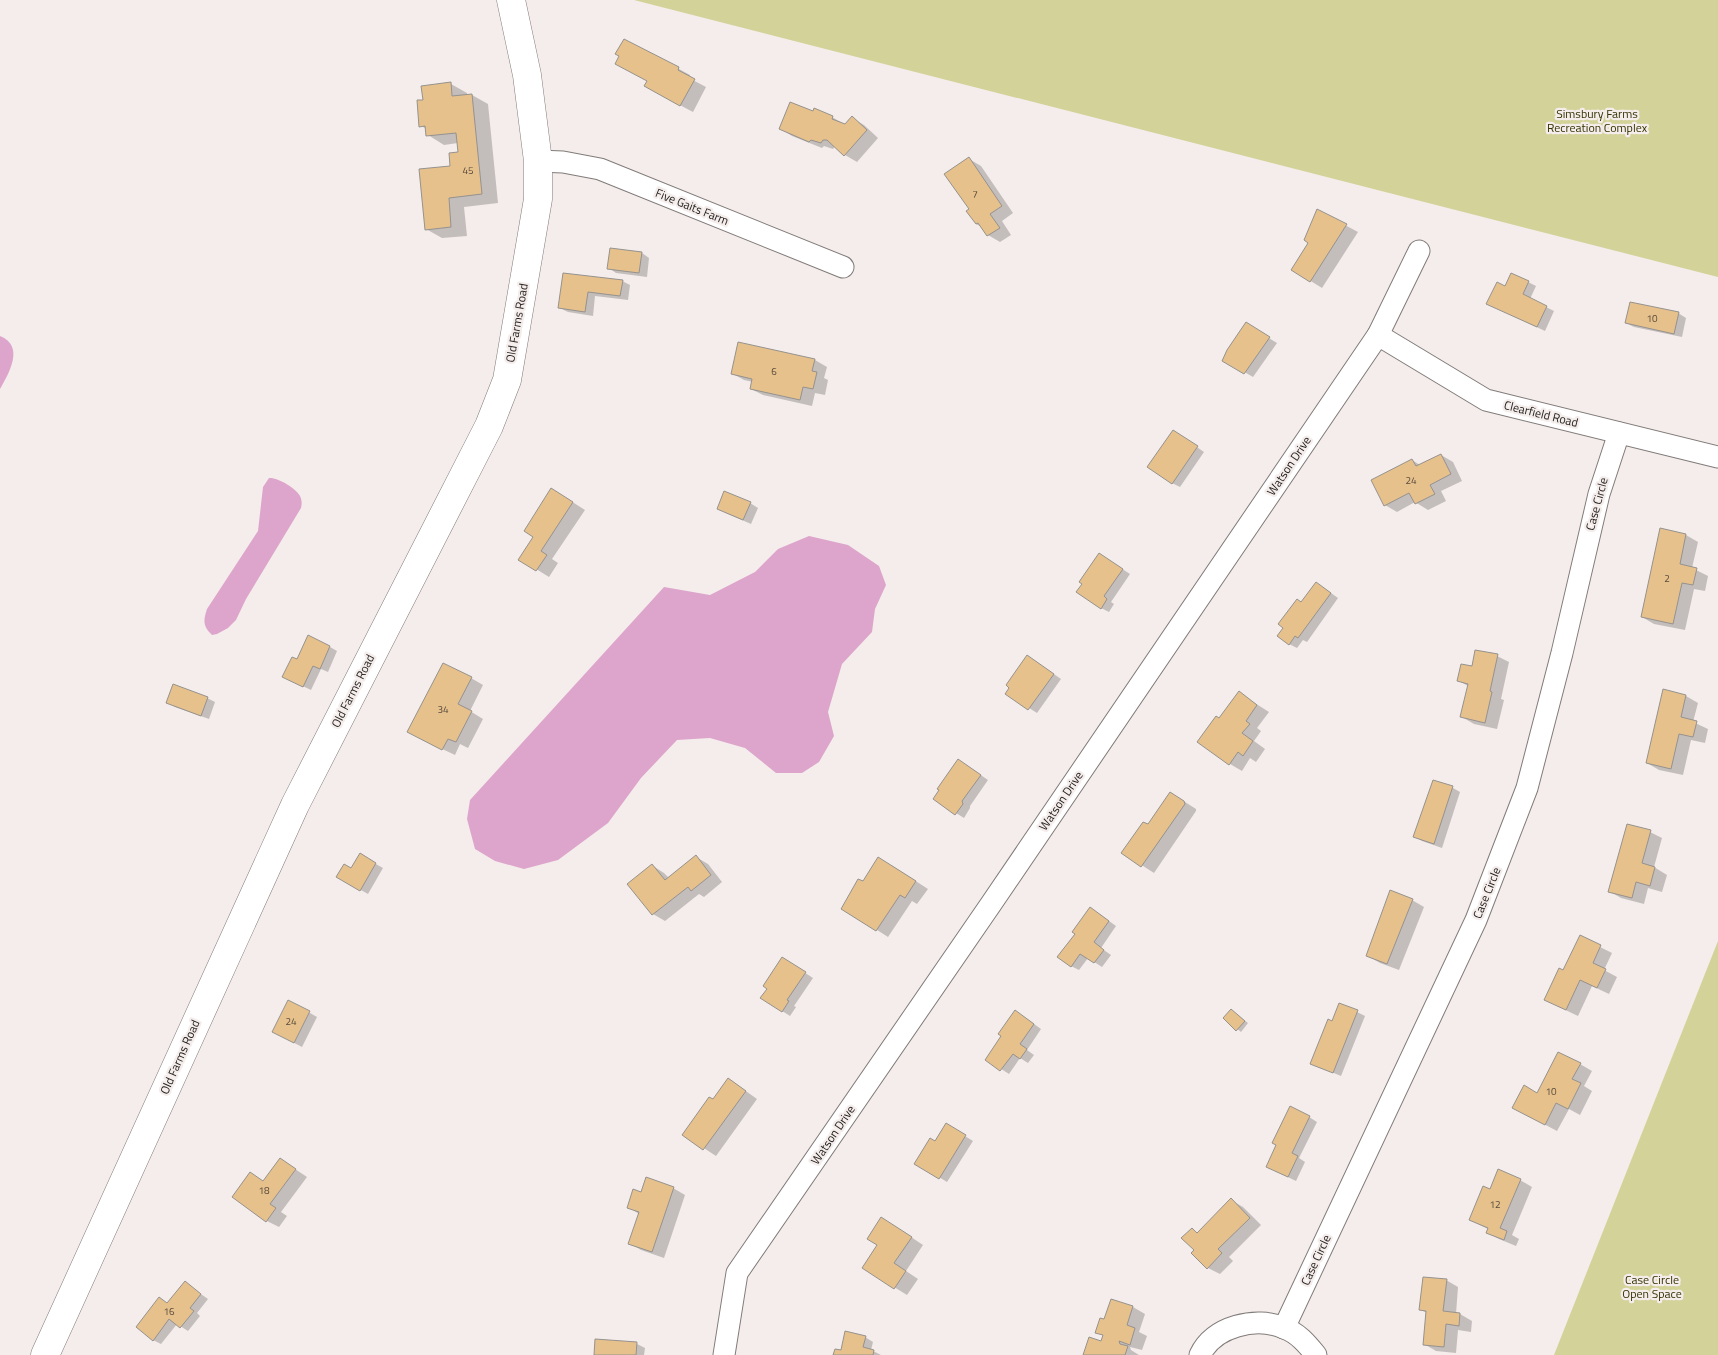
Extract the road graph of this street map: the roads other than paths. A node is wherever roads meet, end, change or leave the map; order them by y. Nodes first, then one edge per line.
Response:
1 (511, 0) edge
2 (538, 161) junction
3 (1419, 251) dead end
4 (843, 267) dead end
5 (1378, 335) junction
6 (1618, 433) junction
7 (1718, 457) edge
8 (1284, 1328) junction
9 (45, 1355) edge
10 (724, 1355) edge
11 (1200, 1355) edge
12 (1316, 1355) edge

1 - 2 street, Old Farms Road
2 - 4 street, Five Gaits Farm
2 - 9 street, Old Farms Road
3 - 5 street, Watson Drive
5 - 6 street, Clearfield Road
5 - 10 street, Watson Drive
6 - 7 street, Clearfield Road
6 - 8 street, Case Circle
8 - 11 street
8 - 12 street

